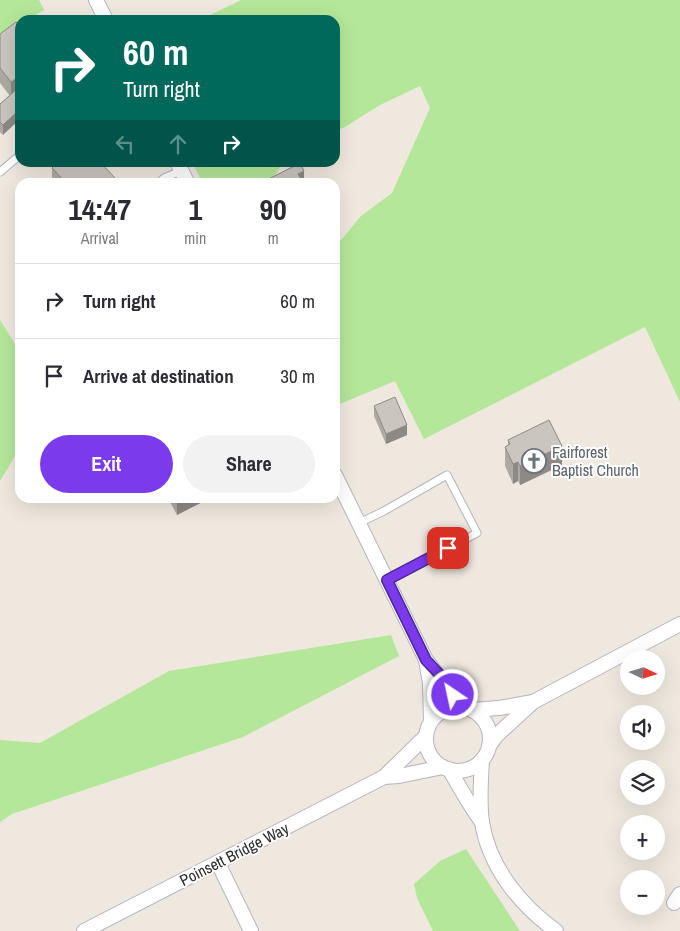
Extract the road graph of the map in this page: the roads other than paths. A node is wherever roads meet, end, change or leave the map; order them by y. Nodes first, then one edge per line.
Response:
1 (96, 0) edge
2 (104, 15) edge
3 (15, 159) edge
4 (0, 172) edge
5 (182, 172) edge
6 (164, 178) edge
7 (340, 491) edge
8 (359, 523) junction
9 (387, 580) junction
10 (680, 624) edge
11 (426, 660) junction
12 (533, 702) junction
13 (468, 709) junction
14 (432, 721) junction
15 (426, 736) junction
16 (489, 746) junction
17 (482, 760) junction
18 (446, 768) junction
19 (384, 777) junction
20 (482, 822) junction
21 (218, 863) junction
22 (84, 931) edge
23 (251, 931) edge
24 (556, 931) edge

1 - 2 street
3 - 4 lane
5 - 6 lane
7 - 8 street
8 - 9 street
8 - 9 lane
9 - 11 street
10 - 12 street
11 - 13 street
11 - 14 street
12 - 13 street
12 - 16 street
13 - 14 street
13 - 16 street
14 - 15 street
15 - 18 street
15 - 19 street, Poinsett Bridge Way
16 - 17 street
17 - 18 street
17 - 20 street
18 - 19 street, Poinsett Bridge Way
18 - 20 street
19 - 21 street, Poinsett Bridge Way
20 - 24 street
21 - 22 street, Poinsett Bridge Way
21 - 23 street

